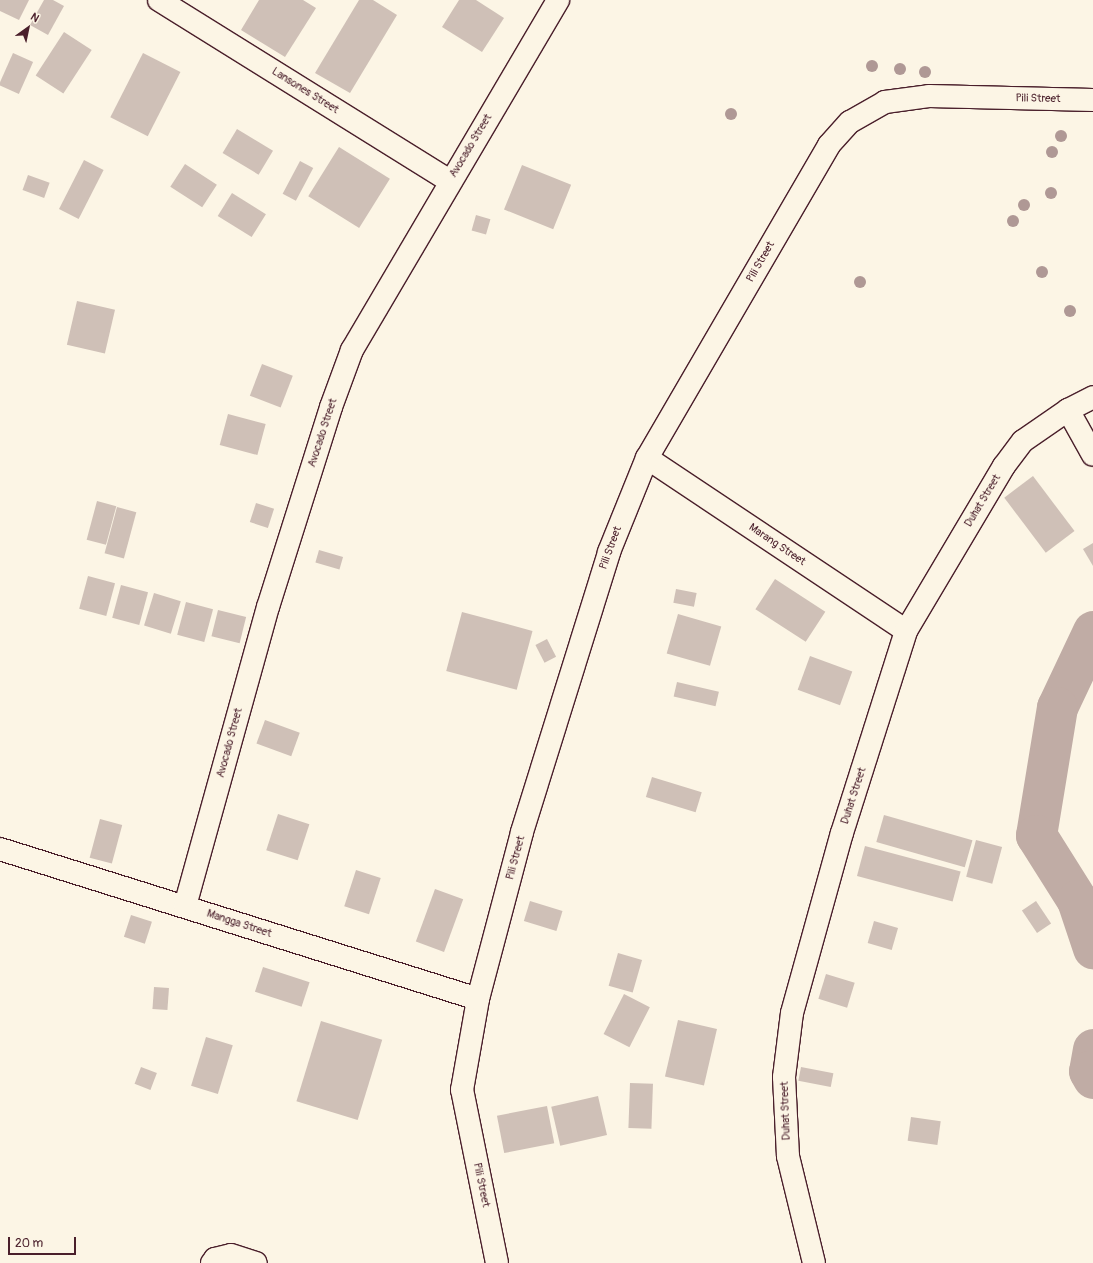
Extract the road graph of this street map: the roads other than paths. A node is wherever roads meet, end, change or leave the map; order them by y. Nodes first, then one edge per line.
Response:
1 (159, 0) edge
2 (558, 0) edge
3 (1093, 100) edge
4 (450, 181) junction
5 (1093, 397) edge
6 (1068, 410) junction
7 (1093, 455) edge
8 (646, 458) junction
9 (906, 631) junction
10 (0, 849) edge
11 (185, 906) junction
12 (478, 999) junction
13 (212, 1263) edge
14 (256, 1263) edge
15 (497, 1263) edge
16 (814, 1263) edge

1 - 4 street, Lansones Street
2 - 4 street, Avocado Street
3 - 8 street, Pili Street
4 - 11 street, Avocado Street
5 - 6 street, Duhat Street
6 - 7 street
6 - 9 street, Duhat Street
8 - 9 street, Marang Street
8 - 12 street, Pili Street
9 - 16 street, Duhat Street
10 - 11 street, Mangga Street
11 - 12 street, Mangga Street
12 - 15 street, Pili Street
13 - 14 street

